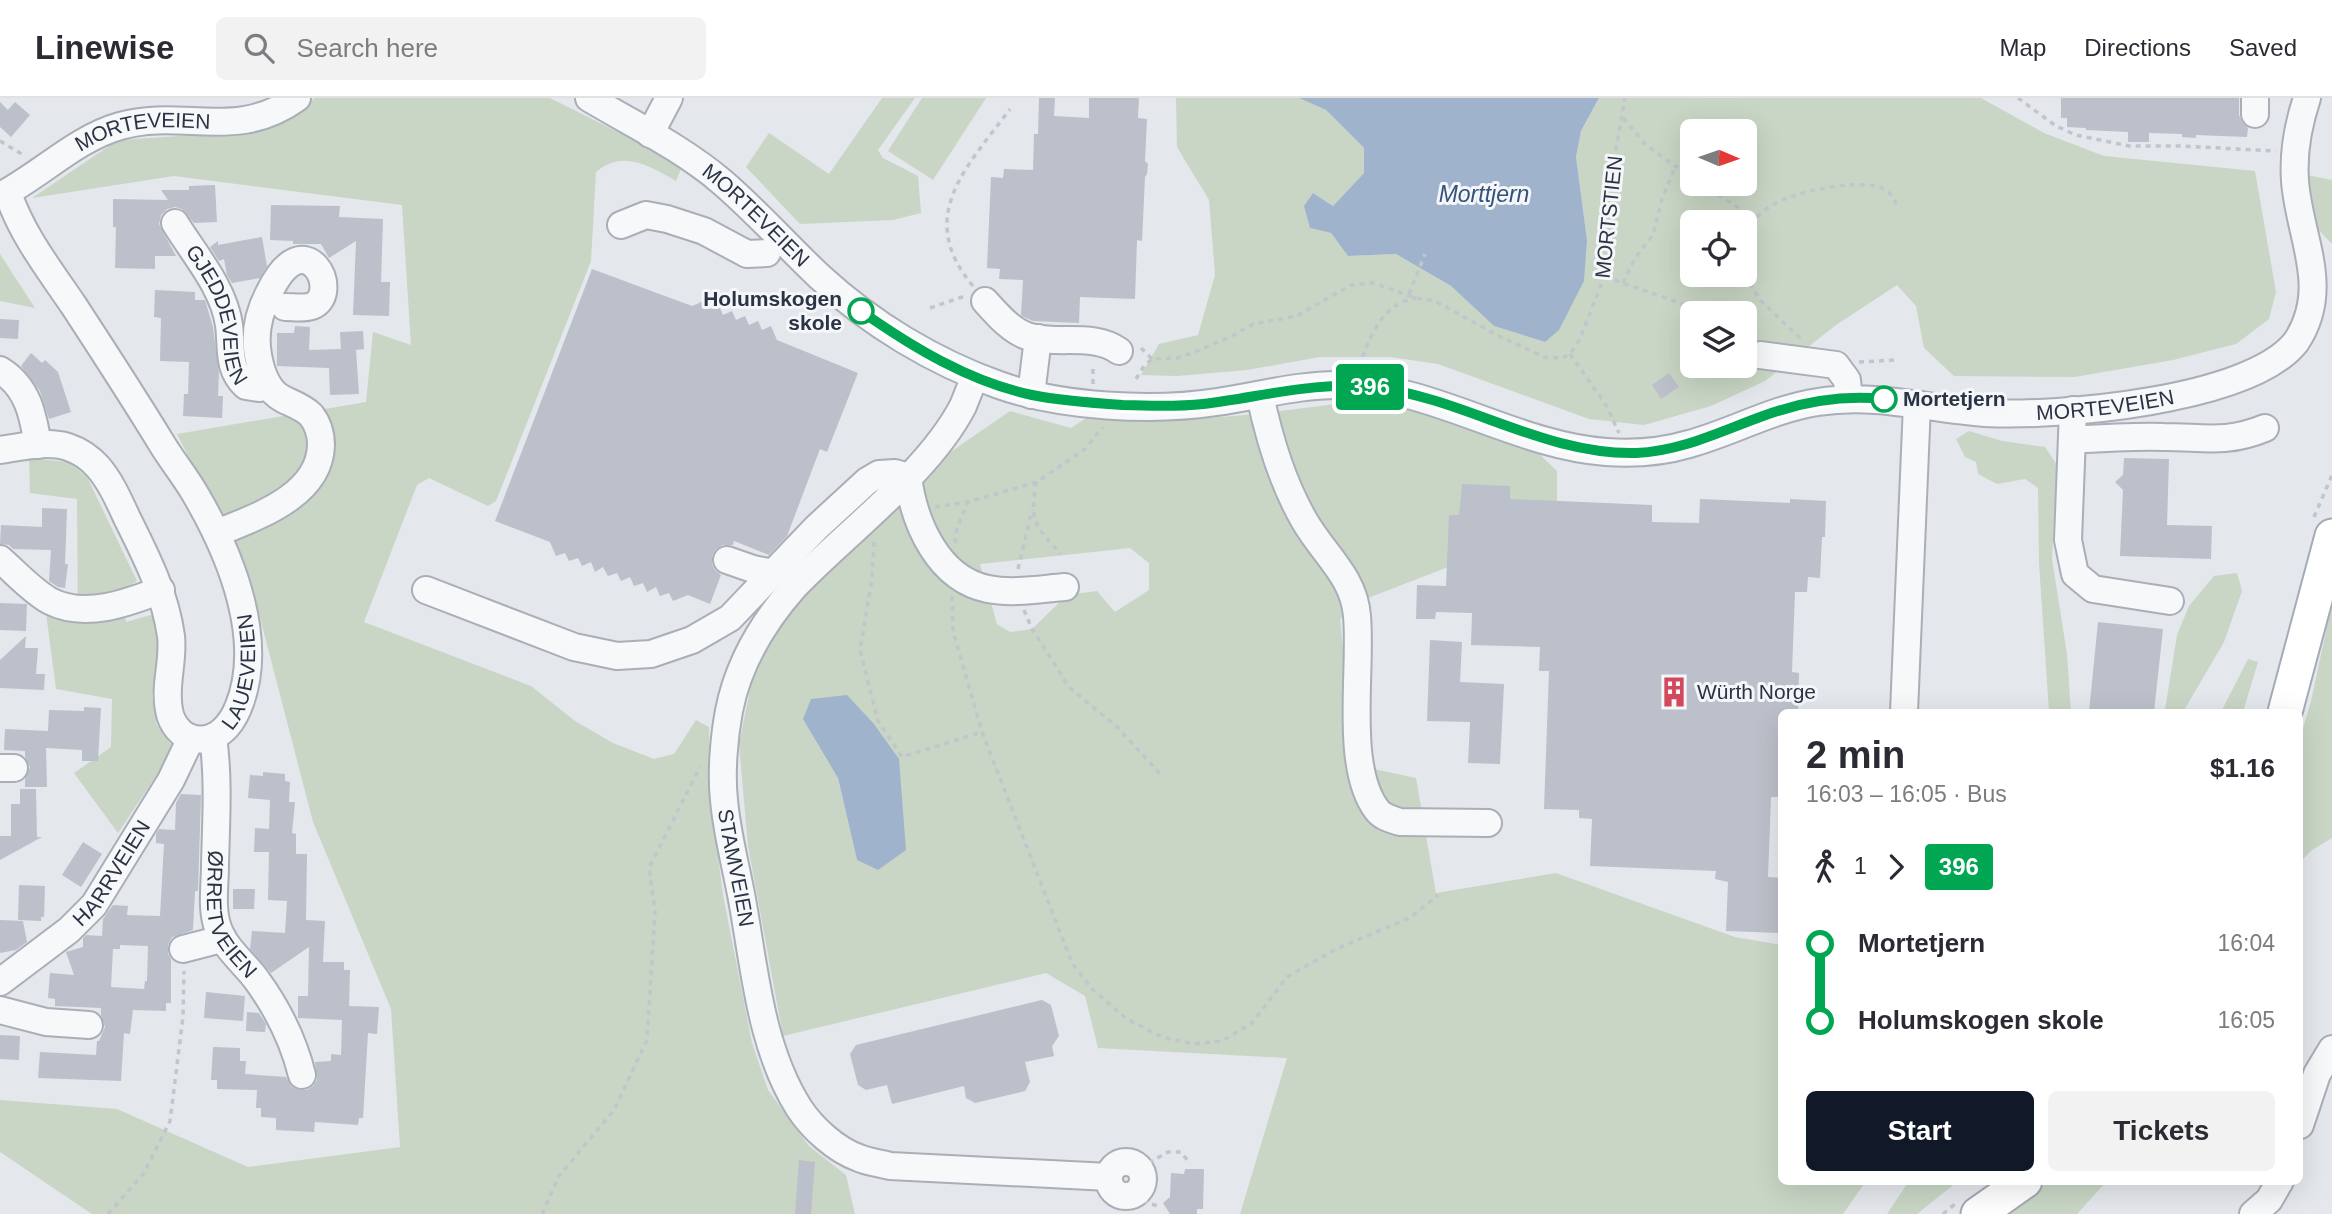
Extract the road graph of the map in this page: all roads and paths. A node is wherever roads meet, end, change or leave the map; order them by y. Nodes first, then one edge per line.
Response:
1 (297, 98) edge
2 (589, 98) edge
3 (669, 98) edge
4 (1625, 98) edge
5 (2018, 98) edge
6 (2307, 98) edge
7 (262, 106) edge
8 (1010, 109) dead end
9 (1622, 117) junction
10 (650, 134) junction
11 (2278, 140) dead end
12 (0, 141) edge
13 (2277, 151) junction
14 (2277, 159) dead end
15 (30, 161) dead end
16 (1675, 167) junction
17 (1680, 170) edge
18 (4, 195) edge
19 (1720, 196) edge
20 (1898, 209) dead end
21 (1742, 210) edge
22 (1757, 216) edge
23 (175, 223) dead end
24 (621, 225) dead end
25 (767, 253) dead end
26 (1425, 254) dead end
27 (1604, 277) junction
28 (1623, 283) junction
29 (1752, 287) edge
30 (1409, 295) junction
31 (981, 296) junction
32 (1416, 298) junction
33 (1680, 303) edge
34 (285, 307) dead end
35 (930, 308) dead end
36 (1038, 338) junction
37 (1119, 351) dead end
38 (1570, 354) junction
39 (1760, 355) dead end
40 (1895, 360) dead end
41 (1833, 364) junction
42 (1349, 367) dead end
43 (1358, 368) junction
44 (1369, 369) dead end
45 (0, 370) edge
46 (975, 376) junction
47 (1136, 379) dead end
48 (1083, 385) dead end
49 (268, 386) junction
50 (1100, 387) dead end
51 (1031, 395) junction
52 (1259, 395) junction
53 (1849, 399) junction
54 (1917, 404) junction
55 (2073, 410) junction
56 (1109, 420) dead end
57 (2265, 428) dead end
58 (1612, 434) dead end
59 (1620, 435) junction
60 (1628, 435) dead end
61 (2072, 440) junction
62 (38, 445) junction
63 (0, 450) edge
64 (908, 477) junction
65 (1037, 482) junction
66 (968, 502) junction
67 (912, 504) junction
68 (875, 509) junction
69 (1032, 510) junction
70 (217, 533) junction
71 (2332, 536) edge
72 (1061, 554) dead end
73 (0, 559) edge
74 (727, 560) dead end
75 (952, 572) junction
76 (773, 573) junction
77 (1065, 587) dead end
78 (161, 590) junction
79 (426, 590) dead end
80 (1016, 591) junction
81 (2170, 601) dead end
82 (1904, 709) edge
83 (2286, 709) edge
84 (982, 732) junction
85 (202, 737) junction
86 (705, 758) dead end
87 (1162, 776) dead end
88 (1488, 823) dead end
89 (1438, 895) dead end
90 (222, 936) junction
91 (185, 949) joint
92 (0, 982) edge
93 (0, 1010) edge
94 (89, 1025) dead end
95 (2332, 1049) edge
96 (302, 1075) dead end
97 (2303, 1116) edge
98 (1188, 1161) dead end
99 (1140, 1168) junction
100 (1109, 1177) junction
101 (2019, 1185) edge
102 (2278, 1185) edge
103 (1135, 1194) junction
104 (1161, 1207) dead end
105 (108, 1214) edge
106 (542, 1214) edge
107 (1978, 1214) edge
108 (2253, 1214) edge

1 - 7 street, MORTEVEIEN
2 - 10 street, MORTEVEIEN
3 - 10 street
4 - 9 path, MORTSTIEN
5 - 13 path
6 - 55 street, MORTEVEIEN
7 - 18 street, MORTEVEIEN
8 - 31 path
9 - 16 path
9 - 27 path, MORTSTIEN
10 - 46 street, MORTEVEIEN
11 - 13 path
12 - 15 path
13 - 14 path
16 - 17 path
16 - 28 path
18 - 70 street, LAUEVEIEN
19 - 21 path
20 - 22 path
23 - 49 street, GJEDDEVEIEN
24 - 25 street
26 - 30 path
27 - 28 path
27 - 38 path, MORTSTIEN
28 - 33 path
29 - 41 path
30 - 32 path
30 - 47 path
31 - 35 path
31 - 36 street
32 - 38 path
32 - 43 path
34 - 49 street, GJEDDEVEIEN
36 - 37 street
36 - 51 street
38 - 59 path
39 - 41 street
40 - 41 path
41 - 53 street
42 - 43 path
43 - 44 path
45 - 62 street
46 - 51 street, MORTEVEIEN
46 - 64 street, STAMVEIEN
48 - 50 path
49 - 70 street, GJEDDEVEIEN
51 - 52 street, MORTEVEIEN
52 - 53 street, MORTEVEIEN
52 - 88 street
53 - 54 street, MORTEVEIEN
54 - 55 street, MORTEVEIEN
54 - 82 street
55 - 61 street
56 - 65 path
57 - 61 street
58 - 59 path
59 - 60 path
61 - 81 street
62 - 63 street, LAUEVEIEN
62 - 78 street, LAUEVEIEN
64 - 67 street
64 - 68 street, STAMVEIEN
64 - 76 street
65 - 66 path
65 - 69 path
66 - 67 path
66 - 75 path
67 - 75 street
68 - 84 path
68 - 100 street, STAMVEIEN
69 - 72 path
69 - 80 path
70 - 85 street, LAUEVEIEN
71 - 83 main road
73 - 78 street
74 - 76 street
75 - 80 street
75 - 84 path
76 - 79 street
77 - 80 street
78 - 85 street, LAUEVEIEN
80 - 87 path
84 - 89 path
85 - 90 street, ØRRETVEIEN
85 - 92 street, HARRVEIEN
86 - 106 path
90 - 91 street
90 - 96 street, ØRRETVEIEN
91 - 105 path
93 - 94 street
95 - 97 street
98 - 99 path
99 - 100 street
99 - 103 street
100 - 103 street
101 - 107 main road
102 - 108 street
103 - 104 path

